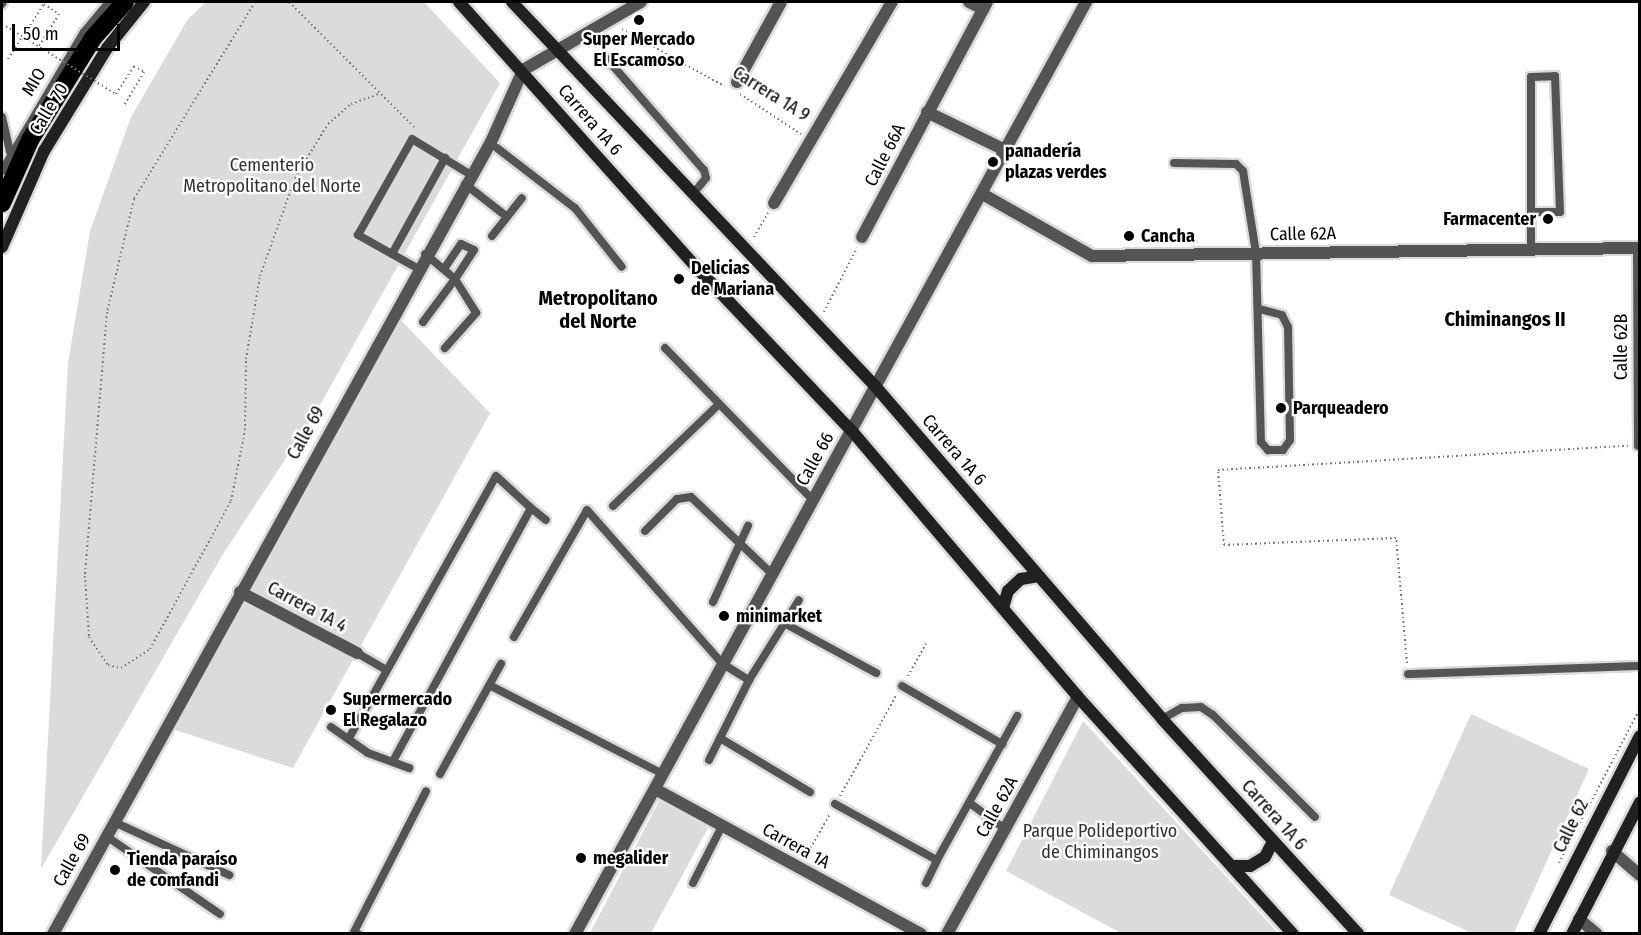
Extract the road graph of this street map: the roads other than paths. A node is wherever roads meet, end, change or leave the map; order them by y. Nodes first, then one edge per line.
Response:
1 (109, 2) edge
2 (125, 2) edge
3 (144, 2) edge
4 (459, 2) edge
5 (512, 2) edge
6 (641, 2) edge
7 (781, 2) edge
8 (892, 2) edge
9 (969, 2) edge
10 (1086, 2) edge
11 (985, 5) edge
12 (556, 50) junction
13 (607, 59) dead end
14 (523, 70) junction
15 (734, 88) road end
16 (927, 112) junction
17 (2, 117) edge
18 (494, 145) junction
19 (1007, 151) junction
20 (10, 152) junction
21 (445, 158) junction
22 (1174, 164) dead end
23 (2, 171) edge
24 (468, 180) junction
25 (692, 195) junction
26 (984, 195) junction
27 (522, 198) dead end
28 (2, 203) edge
29 (774, 203) road end
30 (1533, 212) junction
31 (506, 216) junction
32 (492, 236) dead end
33 (862, 237) road end
34 (2, 247) edge
35 (1638, 248) edge
36 (1531, 249) junction
37 (1256, 253) junction
38 (392, 254) junction
39 (425, 254) junction
40 (622, 267) dead end
41 (417, 268) junction
42 (444, 268) junction
43 (455, 279) junction
44 (1259, 309) junction
45 (423, 322) dead end
46 (445, 348) dead end
47 (665, 348) dead end
48 (875, 386) junction
49 (718, 405) junction
50 (851, 430) junction
51 (1638, 446) road end
52 (813, 500) junction
53 (613, 506) dead end
54 (531, 508) junction
55 (546, 520) dead end
56 (748, 526) dead end
57 (645, 531) dead end
58 (740, 546) junction
59 (772, 574) junction
60 (1039, 576) junction
61 (240, 592) junction
62 (799, 600) dead end
63 (713, 602) dead end
64 (1003, 608) junction
65 (784, 623) junction
66 (514, 637) dead end
67 (357, 653) joint
68 (501, 664) dead end
69 (723, 664) junction
70 (1640, 666) edge
71 (386, 670) junction
72 (876, 673) dead end
73 (1408, 674) road end
74 (749, 680) junction
75 (491, 686) junction
76 (902, 686) road end
77 (1078, 697) junction
78 (1017, 716) dead end
79 (1162, 719) junction
80 (331, 727) dead end
81 (1640, 736) edge
82 (349, 738) junction
83 (720, 738) junction
84 (1002, 744) junction
85 (710, 760) dead end
86 (393, 761) junction
87 (409, 768) dead end
88 (440, 774) dead end
89 (663, 774) junction
90 (654, 789) junction
91 (426, 791) dead end
92 (810, 792) dead end
93 (1640, 802) edge
94 (836, 804) road end
95 (971, 804) junction
96 (1315, 817) dead end
97 (114, 822) junction
98 (722, 826) junction
99 (1005, 829) junction
100 (106, 836) junction
101 (1273, 841) junction
102 (1612, 851) junction
103 (937, 860) junction
104 (1233, 866) junction
105 (1640, 874) edge
106 (229, 875) dead end
107 (693, 883) dead end
108 (926, 883) dead end
109 (220, 914) dead end
110 (1579, 919) junction
111 (53, 933) edge
112 (358, 933) edge
113 (575, 933) edge
114 (921, 933) edge
115 (947, 933) edge
116 (1293, 933) edge
117 (1358, 933) edge
118 (1539, 933) edge
119 (1572, 933) edge
120 (1597, 933) edge

1 - 20 lane, MIO
2 - 28 highway
3 - 34 street, Calle 70
4 - 14 street, Carrera 1A 6
5 - 12 street, Carrera 1A 6
6 - 12 street
7 - 15 street
8 - 29 street
9 - 11 street
10 - 19 street, Calle 66
11 - 16 street, Calle 66A
12 - 14 street
12 - 25 street, Carrera 1A 6
13 - 25 lane
14 - 18 street, Calle 69
14 - 50 street, Carrera 1A 6
16 - 19 street
16 - 33 street, Calle 66A
17 - 20 lane
18 - 24 street, Calle 69
18 - 40 lane
19 - 26 street, Calle 66
20 - 23 lane, MIO
21 - 24 lane
21 - 38 lane
21 - 38 lane
22 - 37 lane
24 - 31 lane
24 - 39 street, Calle 69
25 - 48 street, Carrera 1A 6
26 - 37 street, Calle 62A
26 - 48 street, Calle 66
27 - 31 lane
30 - 30 lane
30 - 36 lane
31 - 32 lane
35 - 36 street, Calle 62A
35 - 51 lane, Calle 62B
36 - 37 street, Calle 62A
37 - 44 lane
38 - 41 lane
39 - 41 street, Calle 69
39 - 42 lane
41 - 61 street, Calle 69
42 - 43 lane
42 - 43 lane
43 - 45 lane
43 - 46 lane
44 - 44 lane
47 - 49 lane
48 - 50 street, Calle 66
48 - 60 street, Carrera 1A 6
49 - 52 lane
49 - 53 lane
50 - 52 street, Calle 66
50 - 64 street, Carrera 1A 6
52 - 59 street, Calle 66
54 - 55 lane
54 - 71 lane
54 - 86 lane
56 - 58 lane
57 - 58 lane
58 - 59 lane
58 - 63 lane
59 - 69 street, Calle 66
60 - 64 street
60 - 79 street, Carrera 1A 6
61 - 67 street, Carrera 1A 4
61 - 97 street, Calle 69
62 - 65 lane
64 - 77 street, Carrera 1A 6
65 - 72 lane
65 - 74 lane
66 - 69 lane
67 - 71 lane
68 - 75 lane
69 - 74 lane
69 - 89 street, Calle 66
70 - 73 lane
71 - 82 lane
74 - 83 lane
75 - 88 lane
75 - 89 lane
76 - 84 lane
77 - 99 street, Calle 62A
77 - 104 street, Carrera 1A 6
78 - 84 lane
79 - 96 lane
79 - 101 street, Carrera 1A 6
80 - 82 lane
81 - 118 street, Calle 62
82 - 86 lane
83 - 85 lane
83 - 92 lane
84 - 95 lane
86 - 87 lane
89 - 90 street, Calle 66
90 - 98 street, Carrera 1A
90 - 113 street, Calle 66
91 - 112 lane
93 - 102 street
94 - 103 lane
95 - 99 lane
95 - 103 lane
97 - 100 street, Calle 69
97 - 106 lane
98 - 107 lane
98 - 114 street, Carrera 1A
99 - 115 street, Calle 62A
100 - 109 lane
100 - 111 street, Calle 69
101 - 104 street
101 - 117 street, Carrera 1A 6
102 - 105 street
102 - 110 street
103 - 108 lane
104 - 116 street, Carrera 1A 6
110 - 119 street
110 - 120 street

